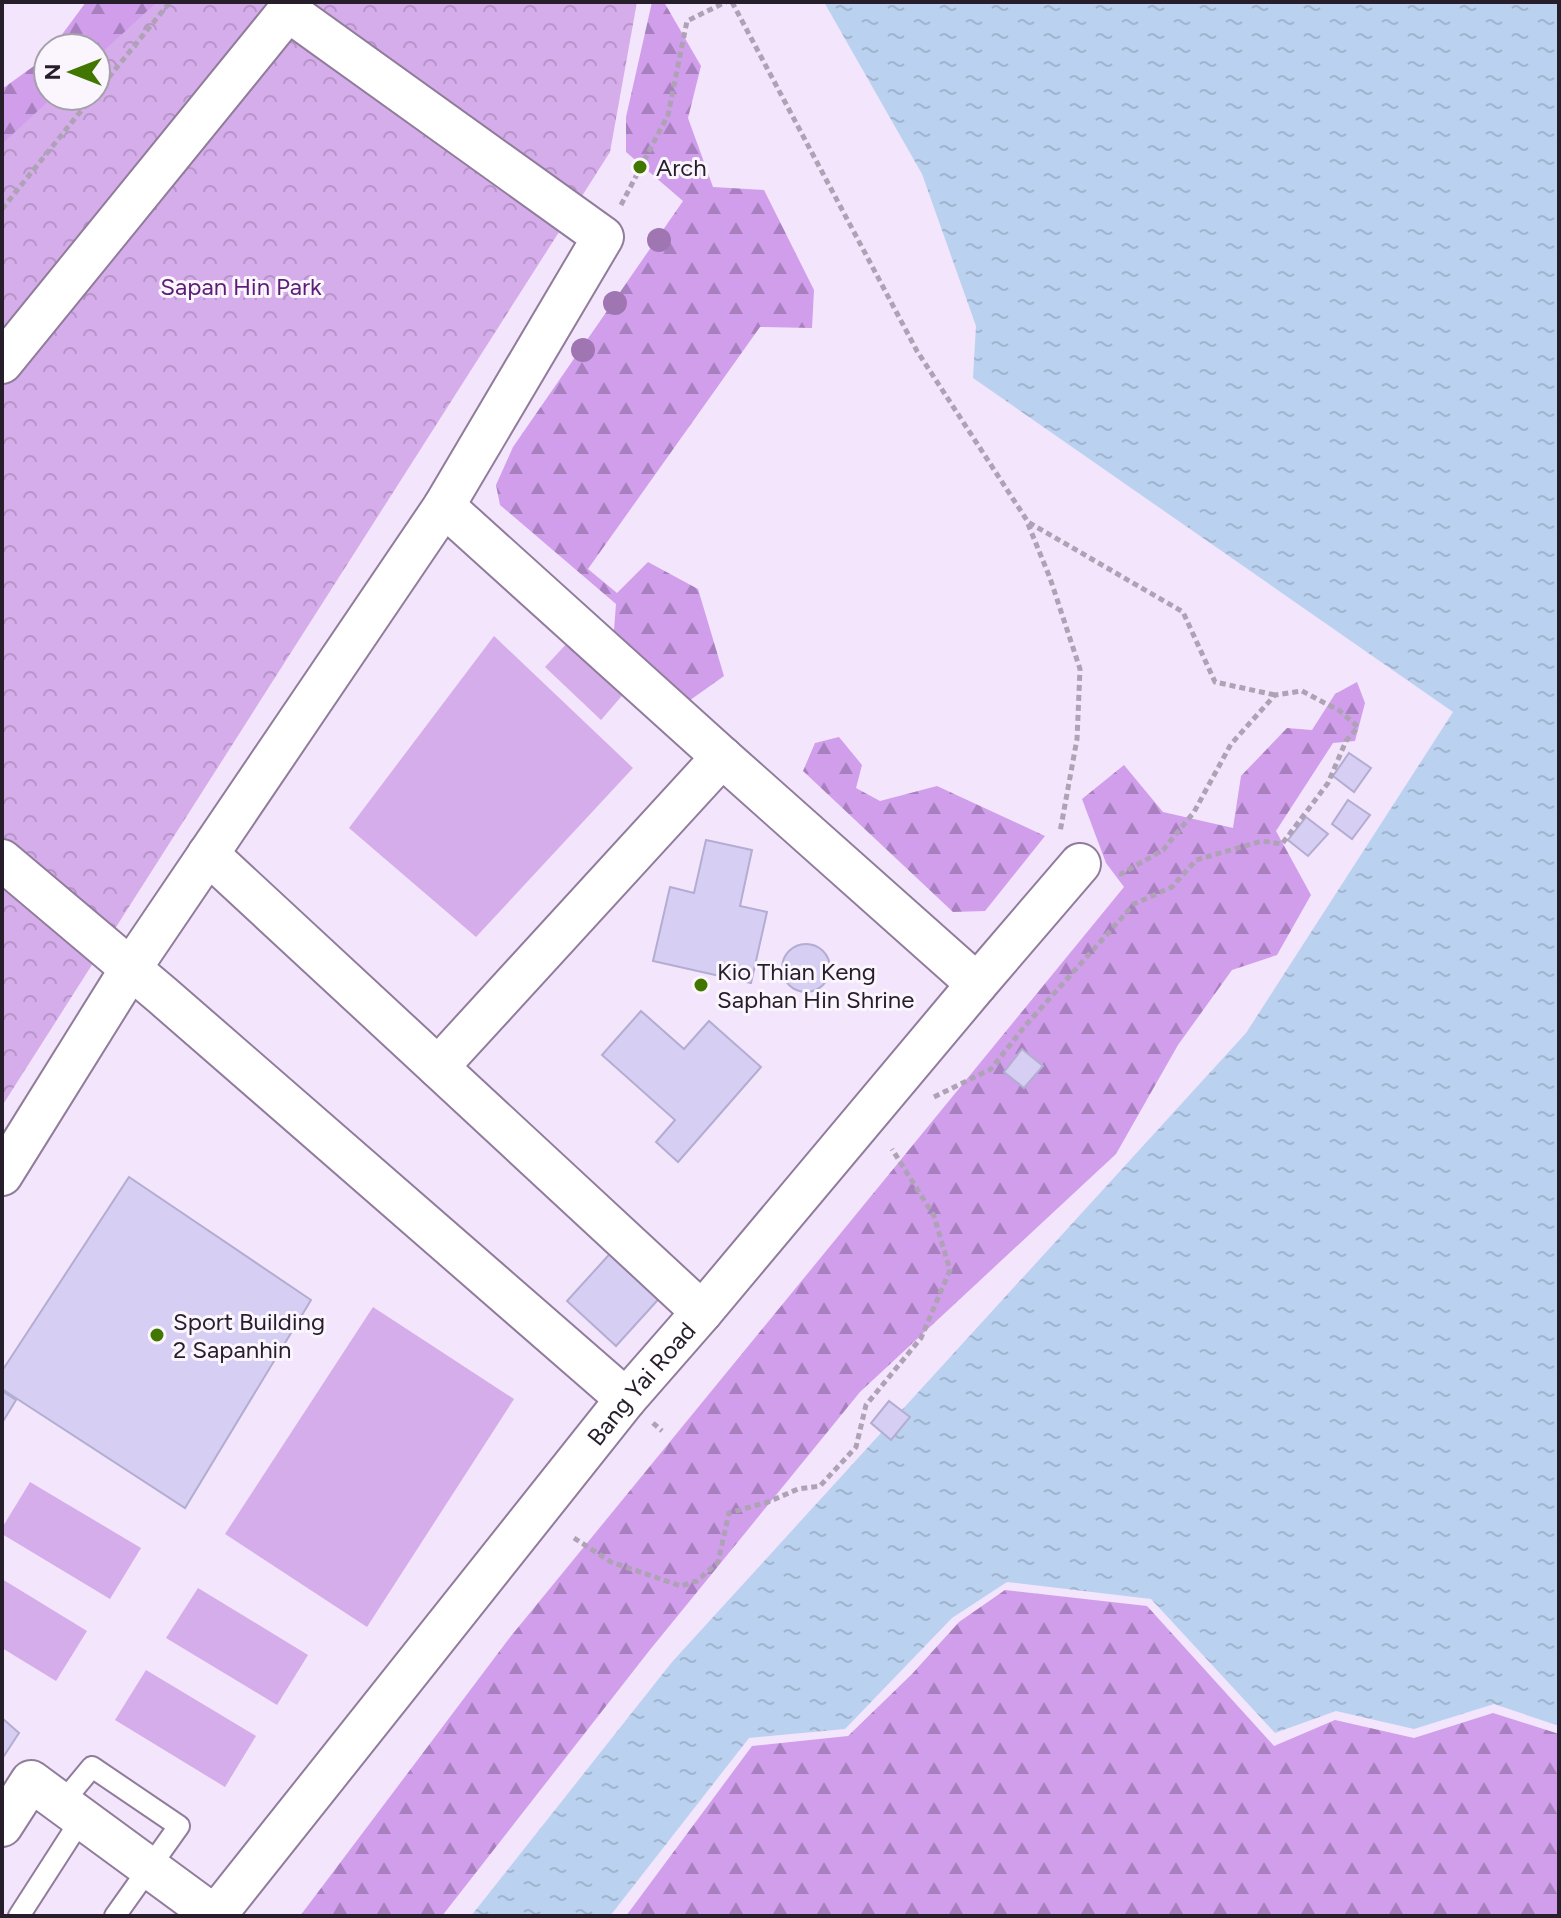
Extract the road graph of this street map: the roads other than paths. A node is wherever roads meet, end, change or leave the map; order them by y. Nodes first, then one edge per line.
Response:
1 (2, 363) edge
2 (444, 506) junction
3 (722, 757) junction
4 (208, 854) junction
5 (1069, 855) road end
6 (2, 860) edge
7 (131, 968) junction
8 (977, 984) junction
9 (438, 1067) junction
10 (2, 1175) edge
11 (702, 1312) junction
12 (626, 1399) junction
13 (72, 1811) junction
14 (2, 1826) edge
15 (150, 1868) junction
16 (2, 1911) edge
17 (9, 1916) edge
18 (19, 1916) edge
19 (115, 1916) edge
20 (215, 1916) edge

1 - 2 street
2 - 3 street
2 - 4 street
3 - 8 street
3 - 9 street
4 - 7 street
4 - 9 street
5 - 8 street, Bang Yai Road
6 - 7 street
7 - 10 street
7 - 12 street
8 - 11 street, Bang Yai Road
9 - 11 street
11 - 12 street, Bang Yai Road
12 - 20 street, Bang Yai Road
13 - 14 street
13 - 15 street
13 - 15 lane
13 - 18 lane
15 - 19 lane
15 - 20 street
16 - 17 lane

